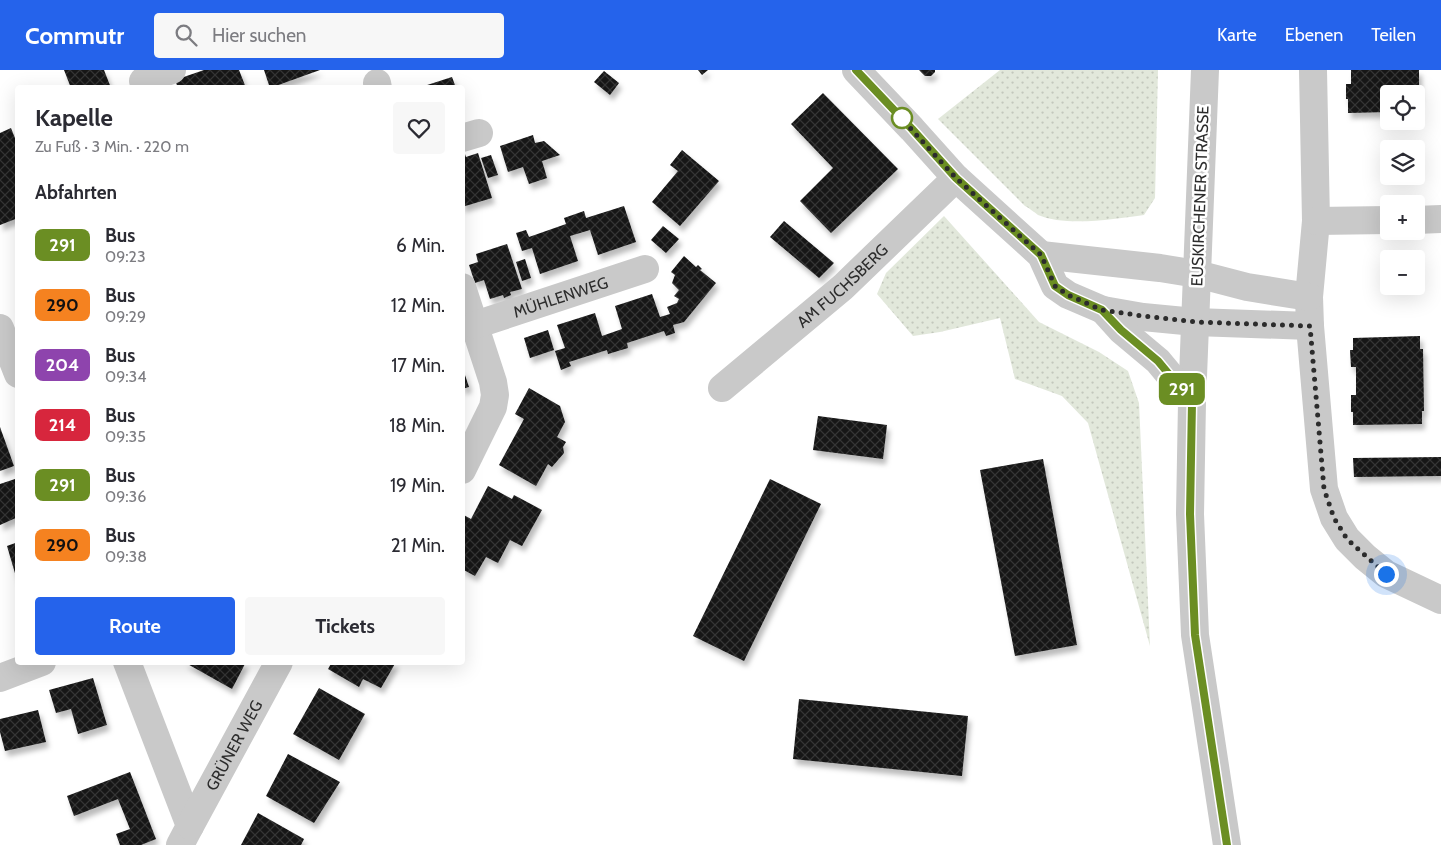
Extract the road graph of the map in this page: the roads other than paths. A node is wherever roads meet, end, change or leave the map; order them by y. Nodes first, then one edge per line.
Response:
1 (172, 70) edge
2 (856, 70) edge
3 (1204, 70) edge
4 (1313, 70) edge
5 (142, 79) edge
6 (956, 178) junction
7 (1380, 220) edge
8 (1425, 220) edge
9 (1441, 220) edge
10 (1316, 221) junction
11 (1041, 255) junction
12 (645, 269) dead end
13 (1197, 274) junction
14 (465, 296) edge
15 (1309, 297) junction
16 (1102, 310) junction
17 (1196, 322) junction
18 (475, 325) junction
19 (1310, 326) junction
20 (0, 328) edge
21 (15, 366) edge
22 (722, 388) dead end
23 (1192, 402) junction
24 (465, 464) edge
25 (1441, 600) edge
26 (34, 665) edge
27 (128, 665) edge
28 (277, 665) edge
29 (0, 678) edge
30 (185, 836) edge
31 (1227, 845) edge

1 - 5 street
2 - 6 street
3 - 13 street, EUSKIRCHENER STRASSE
4 - 10 street
6 - 11 street
6 - 22 street, AM FUCHSBERG
7 - 10 street
8 - 9 street
10 - 15 street
11 - 13 street
11 - 16 street
12 - 18 street, MÜHLENWEG
13 - 15 street
13 - 17 street, EUSKIRCHENER STRASSE
14 - 18 street
15 - 19 street
16 - 17 street
16 - 23 street
17 - 19 street
17 - 23 street, EUSKIRCHENER STRASSE
18 - 24 street
19 - 25 street
20 - 21 street
23 - 31 street, EUSKIRCHENER STRASSE
26 - 29 street
27 - 30 street, GRÜNER WEG
28 - 30 street, GRÜNER WEG

